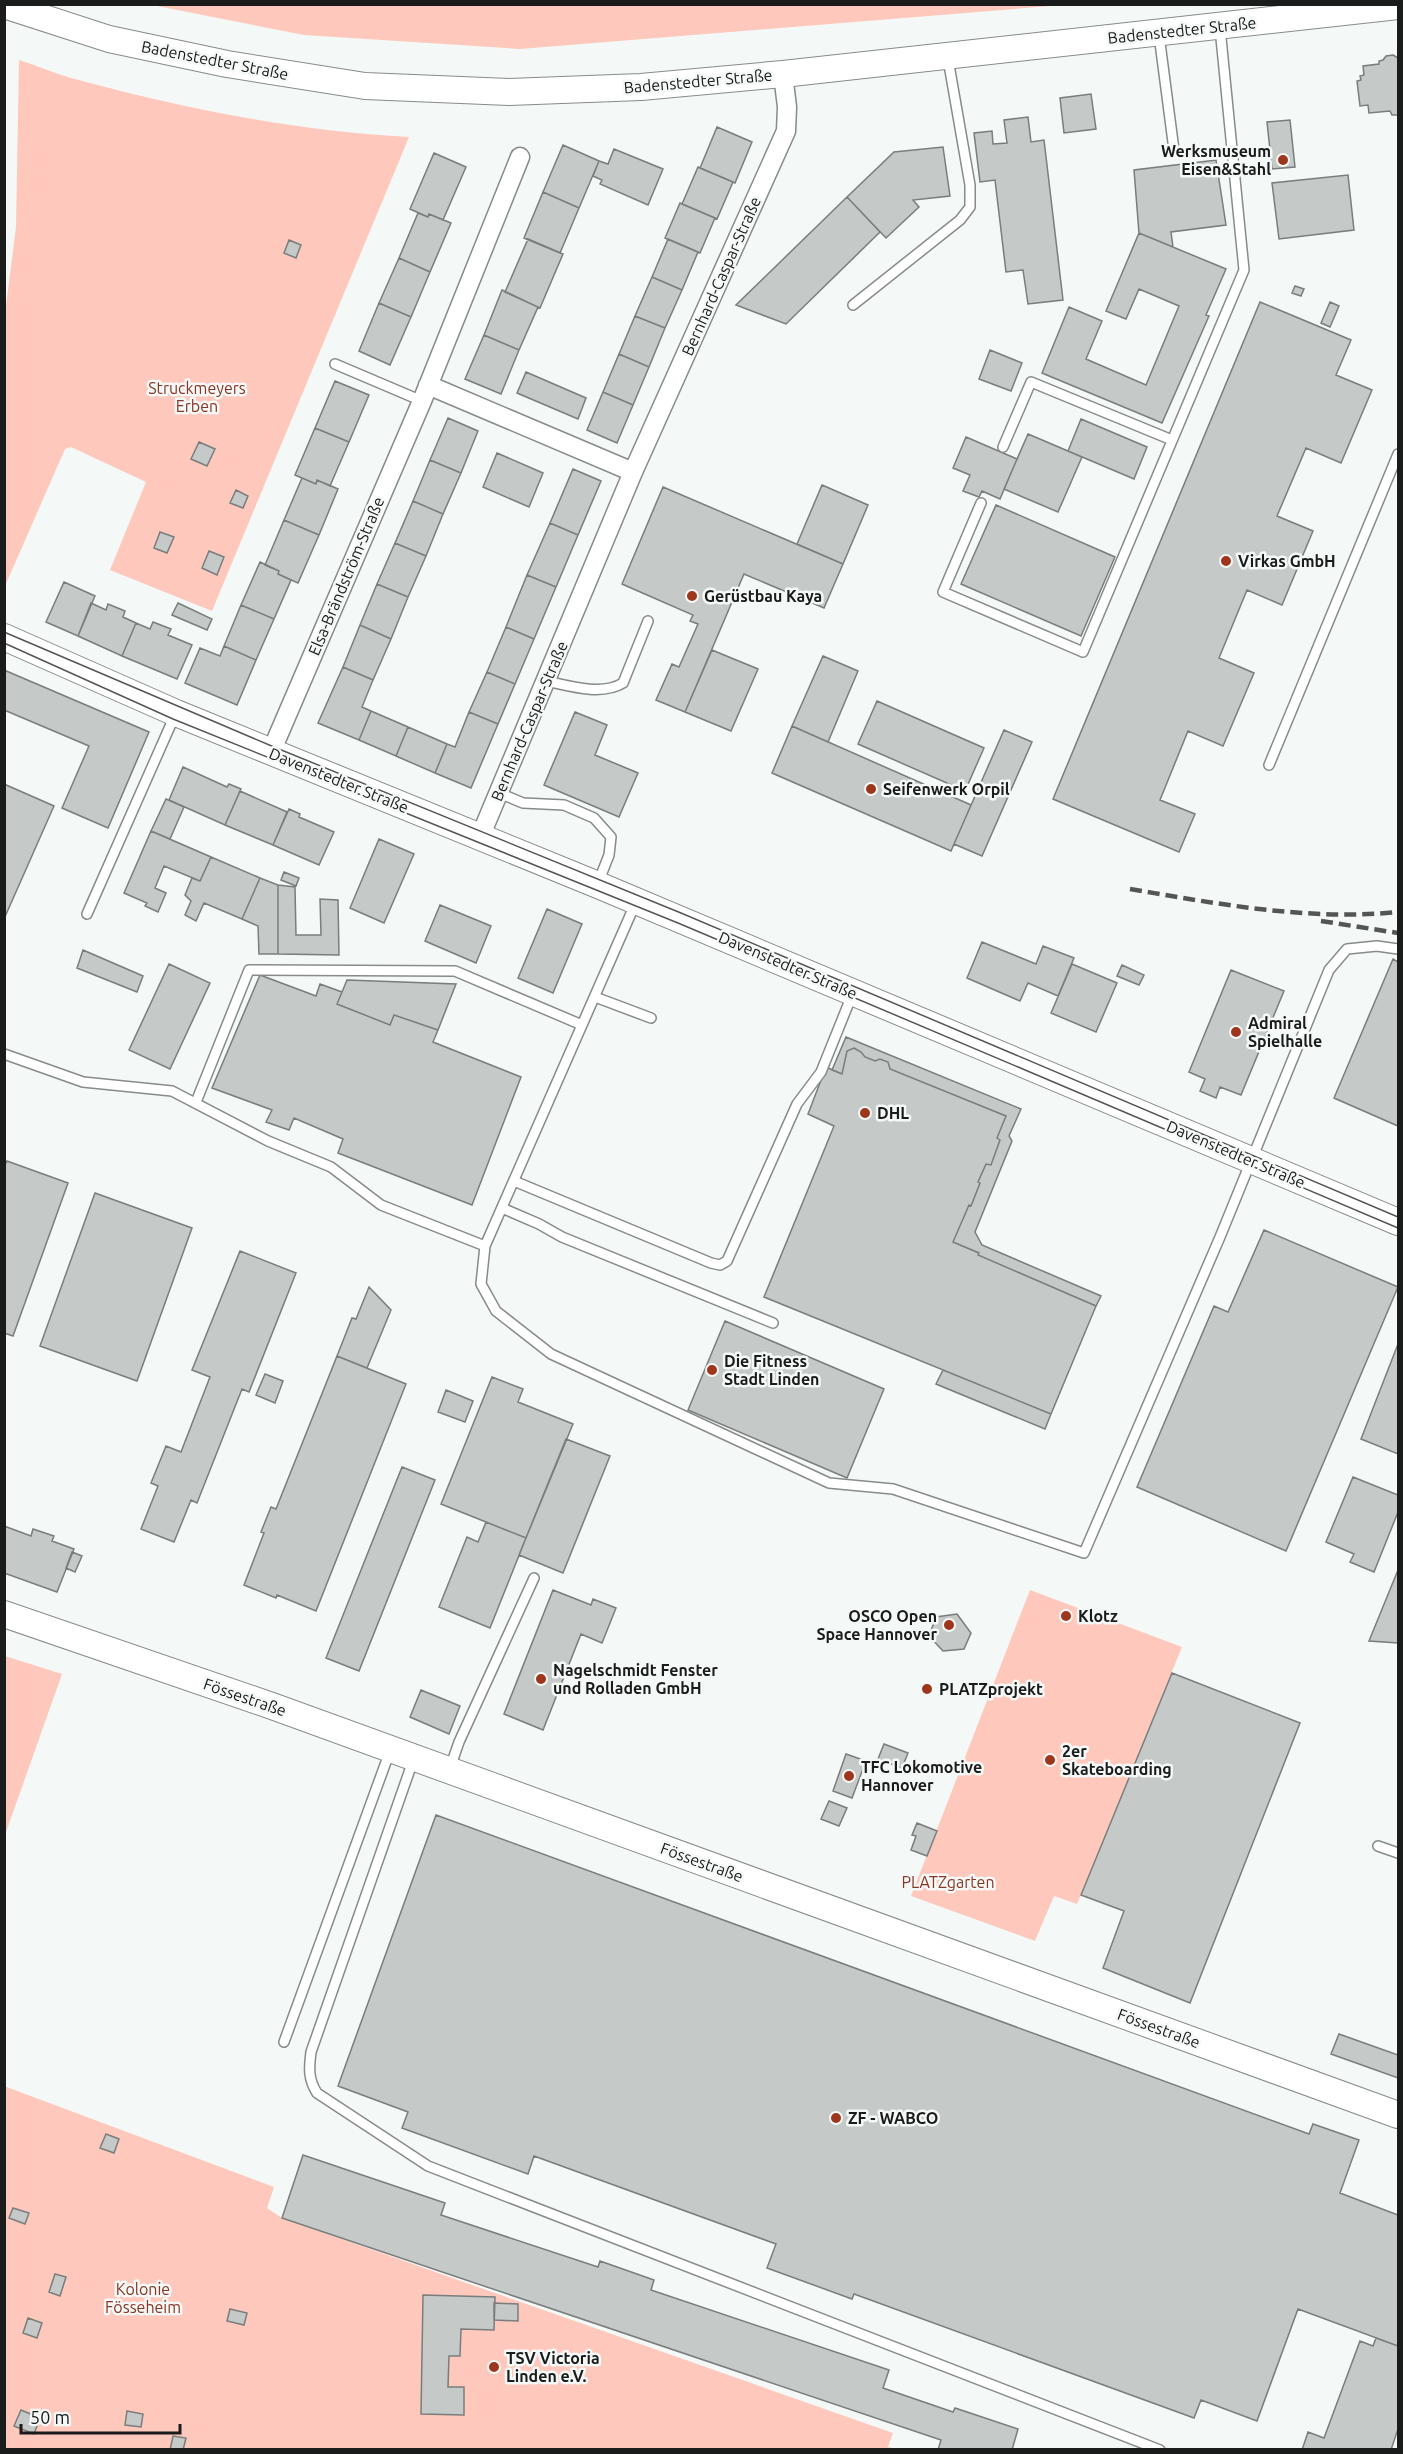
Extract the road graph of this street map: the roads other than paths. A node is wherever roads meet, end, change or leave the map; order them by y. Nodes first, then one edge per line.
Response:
1 (4, 6) edge
2 (1398, 6) edge
3 (1220, 26) junction
4 (1158, 33) junction
5 (948, 56) junction
6 (783, 74) junction
7 (1174, 150) dead end
8 (520, 157) dead end
9 (852, 305) dead end
10 (335, 364) dead end
11 (425, 393) junction
12 (1172, 440) junction
13 (1003, 447) dead end
14 (1398, 454) edge
15 (633, 472) junction
16 (981, 502) dead end
17 (648, 621) dead end
18 (4, 637) edge
19 (546, 681) junction
20 (176, 713) junction
21 (271, 752) junction
22 (1269, 765) dead end
23 (499, 793) junction
24 (480, 837) junction
25 (598, 885) junction
26 (637, 901) junction
27 (87, 914) dead end
28 (1398, 950) edge
29 (853, 992) junction
30 (595, 997) junction
31 (651, 1018) dead end
32 (582, 1024) junction
33 (4, 1054) edge
34 (196, 1102) junction
35 (1250, 1160) junction
36 (514, 1181) junction
37 (502, 1208) junction
38 (1398, 1222) edge
39 (485, 1246) junction
40 (773, 1323) dead end
41 (534, 1578) dead end
42 (4, 1614) edge
43 (403, 1753) junction
44 (449, 1770) junction
45 (1378, 1845) dead end
46 (1398, 1853) edge
47 (284, 2042) dead end
48 (1398, 2115) edge
49 (1160, 2450) edge

1 - 6 street, Badenstedter Straße
2 - 3 street, Badenstedter Straße
3 - 4 street, Badenstedter Straße
3 - 12 lane
4 - 5 street, Badenstedter Straße
4 - 7 lane
5 - 6 street, Badenstedter Straße
5 - 9 lane
6 - 15 street, Bernhard-Caspar-Straße
8 - 11 street, Elsa-Brändström-Straße
10 - 11 lane
11 - 15 street
11 - 21 street, Elsa-Brändström-Straße
12 - 13 lane
12 - 16 lane
14 - 22 lane
15 - 19 street, Bernhard-Caspar-Straße
17 - 19 lane
18 - 20 street, Davenstedter Straße
19 - 23 street, Bernhard-Caspar-Straße
20 - 21 street, Davenstedter Straße
20 - 27 lane
21 - 24 street, Davenstedter Straße
23 - 24 street, Bernhard-Caspar-Straße
23 - 25 lane
24 - 25 street, Davenstedter Straße
25 - 26 street, Davenstedter Straße
26 - 29 street, Davenstedter Straße
26 - 30 lane
28 - 35 lane
29 - 35 street, Davenstedter Straße
29 - 36 lane
30 - 31 lane
30 - 32 lane
32 - 34 lane
32 - 36 lane
33 - 34 lane
34 - 39 lane
35 - 38 street, Davenstedter Straße
35 - 39 lane
36 - 37 lane
37 - 39 lane
37 - 40 lane
41 - 44 lane
42 - 43 street, Fössestraße
43 - 44 street, Fössestraße
43 - 47 lane
43 - 49 lane
44 - 48 street, Fössestraße
45 - 46 lane

